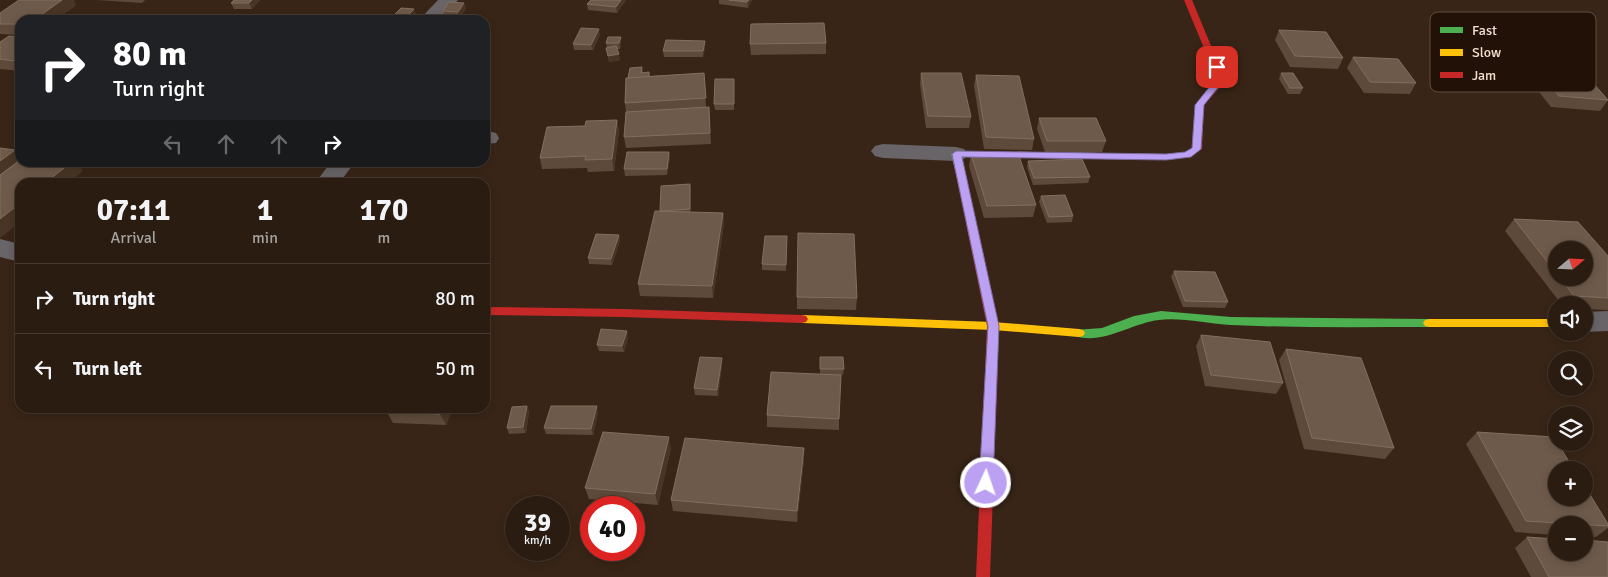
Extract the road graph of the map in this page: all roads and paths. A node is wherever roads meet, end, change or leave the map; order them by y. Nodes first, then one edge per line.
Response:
1 (449, 0) edge
2 (1188, 0) edge
3 (434, 15) edge
4 (883, 151) dead end
5 (956, 154) junction
6 (340, 167) edge
7 (331, 178) edge
8 (0, 248) edge
9 (15, 252) edge
10 (490, 311) edge
11 (1608, 321) edge
12 (1593, 322) edge
13 (1548, 323) edge
14 (994, 326) junction
15 (983, 577) edge

1 - 3 street
2 - 5 street
4 - 5 street
5 - 14 street
6 - 7 street
8 - 9 street
10 - 14 street
11 - 12 street
13 - 14 street
14 - 15 street

